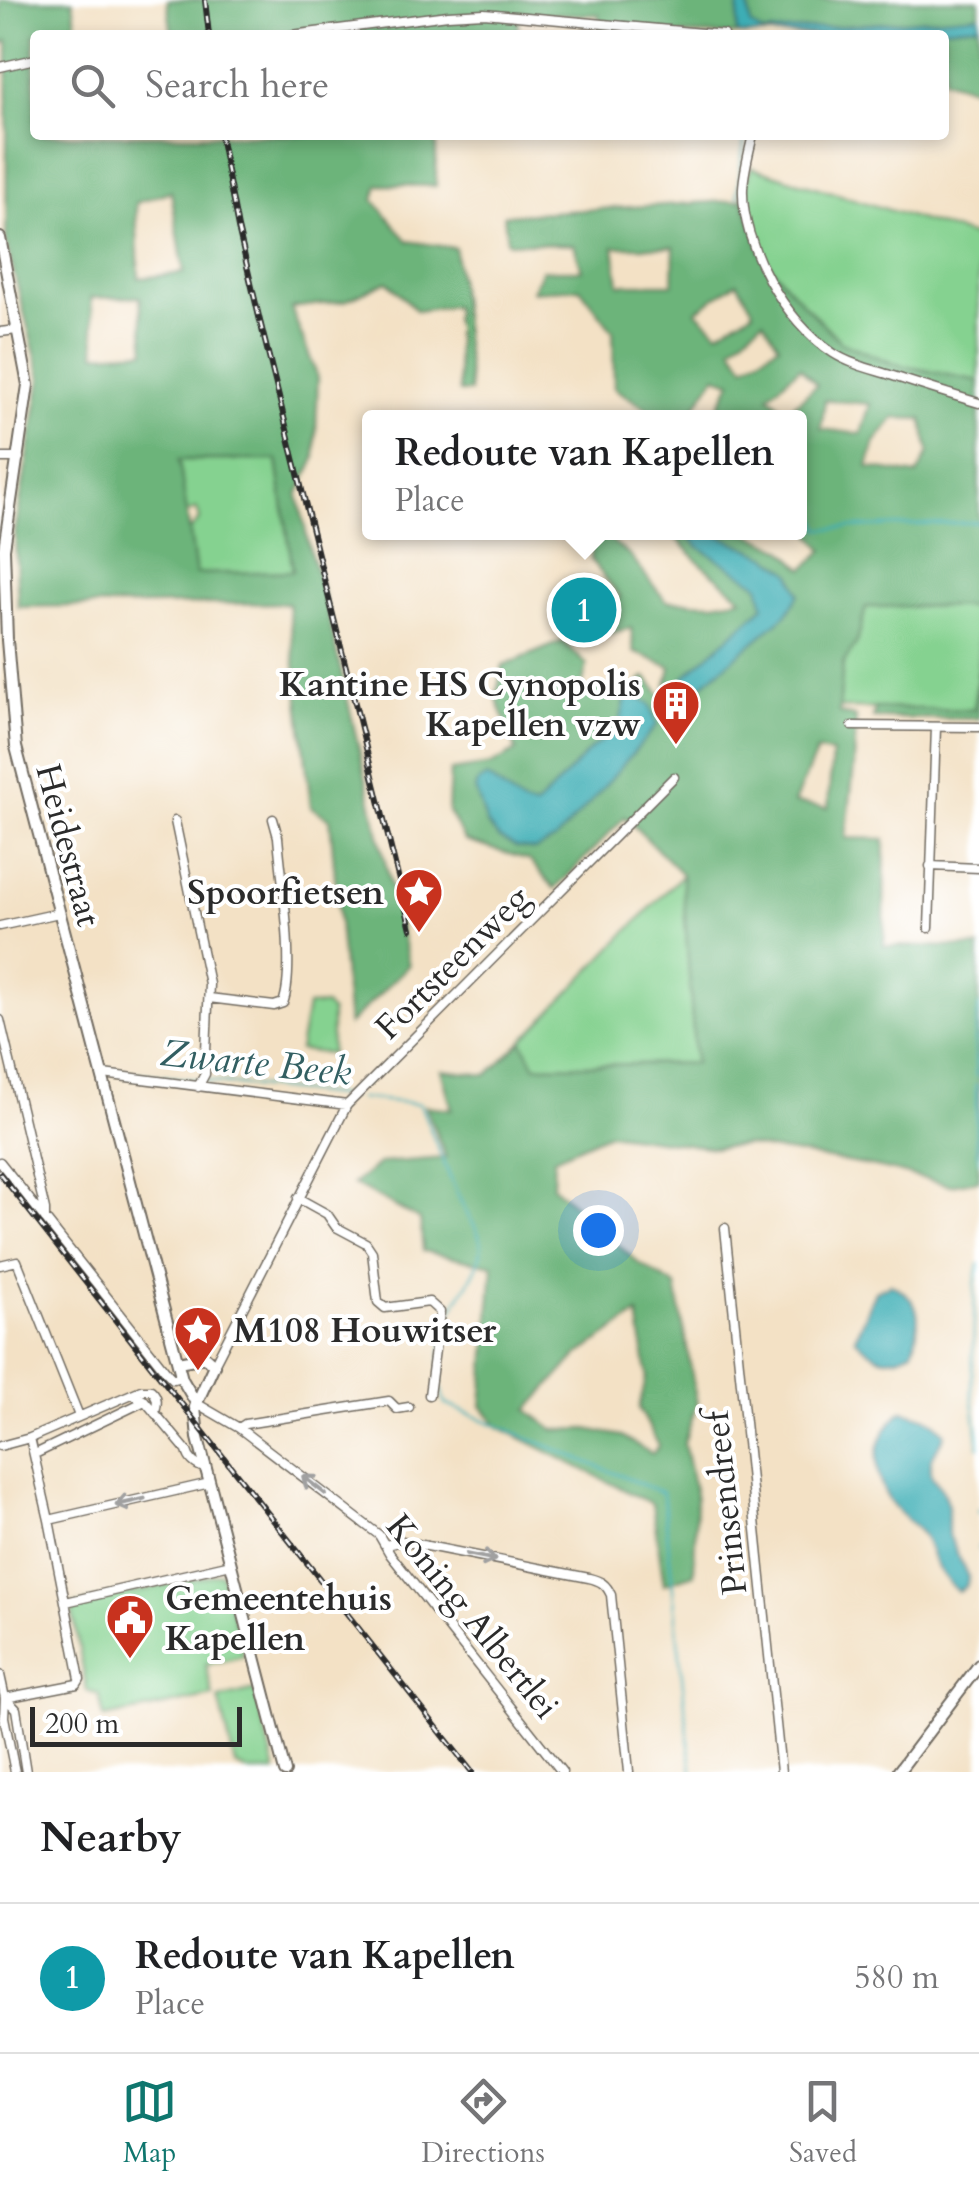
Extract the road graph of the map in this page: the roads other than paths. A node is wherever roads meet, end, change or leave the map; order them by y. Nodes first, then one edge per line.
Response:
1 (329, 30) edge
2 (672, 30) edge
3 (30, 59) edge
4 (0, 67) edge
5 (752, 140) edge
6 (0, 238) edge
7 (17, 330) junction
8 (0, 332) edge
9 (979, 403) edge
10 (0, 458) edge
11 (19, 458) junction
12 (4, 669) edge
13 (852, 726) dead end
14 (936, 727) junction
15 (979, 727) edge
16 (674, 777) dead end
17 (272, 819) dead end
18 (175, 820) dead end
19 (930, 866) junction
20 (979, 868) edge
21 (59, 913) junction
22 (0, 926) edge
23 (929, 928) dead end
24 (209, 998) junction
25 (0, 1020) edge
26 (103, 1074) junction
27 (198, 1087) junction
28 (347, 1105) junction
29 (0, 1162) edge
30 (298, 1198) junction
31 (45, 1219) junction
32 (725, 1228) dead end
33 (0, 1265) edge
34 (178, 1362) junction
35 (214, 1364) junction
36 (181, 1377) junction
37 (134, 1394) junction
38 (429, 1395) dead end
39 (146, 1401) junction
40 (196, 1404) junction
41 (409, 1408) dead end
42 (155, 1413) junction
43 (78, 1416) junction
44 (239, 1428) junction
45 (30, 1438) junction
46 (0, 1446) edge
47 (188, 1452) junction
48 (202, 1452) junction
49 (35, 1454) junction
50 (206, 1468) junction
51 (210, 1483) junction
52 (50, 1520) junction
53 (386, 1545) junction
54 (231, 1564) junction
55 (66, 1602) junction
56 (979, 1665) edge
57 (0, 1674) edge
58 (5, 1698) junction
59 (15, 1772) edge
60 (26, 1772) edge
61 (285, 1772) edge
62 (562, 1772) edge
63 (629, 1772) edge
64 (781, 1772) edge
65 (898, 1772) edge

1 - 2 street
3 - 4 street
5 - 9 street
6 - 7 street, Heidestraat
7 - 8 street
7 - 11 street, Heidestraat
10 - 11 street
11 - 12 street, Heidestraat
12 - 21 street, Heidestraat
13 - 14 street
14 - 15 street
14 - 19 street
16 - 28 street, Fortsteenweg
17 - 24 street
18 - 24 street
19 - 20 street
19 - 23 street
21 - 22 street
21 - 26 street, Heidestraat
24 - 27 street
25 - 31 street
26 - 27 street
26 - 34 street, Heidestraat
27 - 28 street
28 - 30 street, Fortsteenweg
29 - 31 street
30 - 35 street, Fortsteenweg
30 - 38 street
31 - 36 street
32 - 64 street, Prinsendreef
33 - 43 street
34 - 35 street
34 - 36 street, Heidestraat
35 - 40 street, Fortsteenweg
36 - 40 street, Heidestraat
37 - 39 street
37 - 42 street
37 - 43 street
39 - 42 street
39 - 49 street
40 - 44 street
40 - 48 street
41 - 44 street
42 - 47 street
43 - 45 street
53 -> 44 street, Koning Albertlei
45 - 46 street
45 - 49 street
47 - 48 street
47 - 50 street
48 - 50 street
49 - 52 street
50 - 51 street
51 -> 52 street
51 - 54 street
52 - 55 street
53 - 62 street, Koning Albertlei
53 -> 63 street
54 - 55 street
54 - 61 street
55 - 58 street
56 - 65 street
57 - 58 street
58 - 59 street
58 - 60 street

